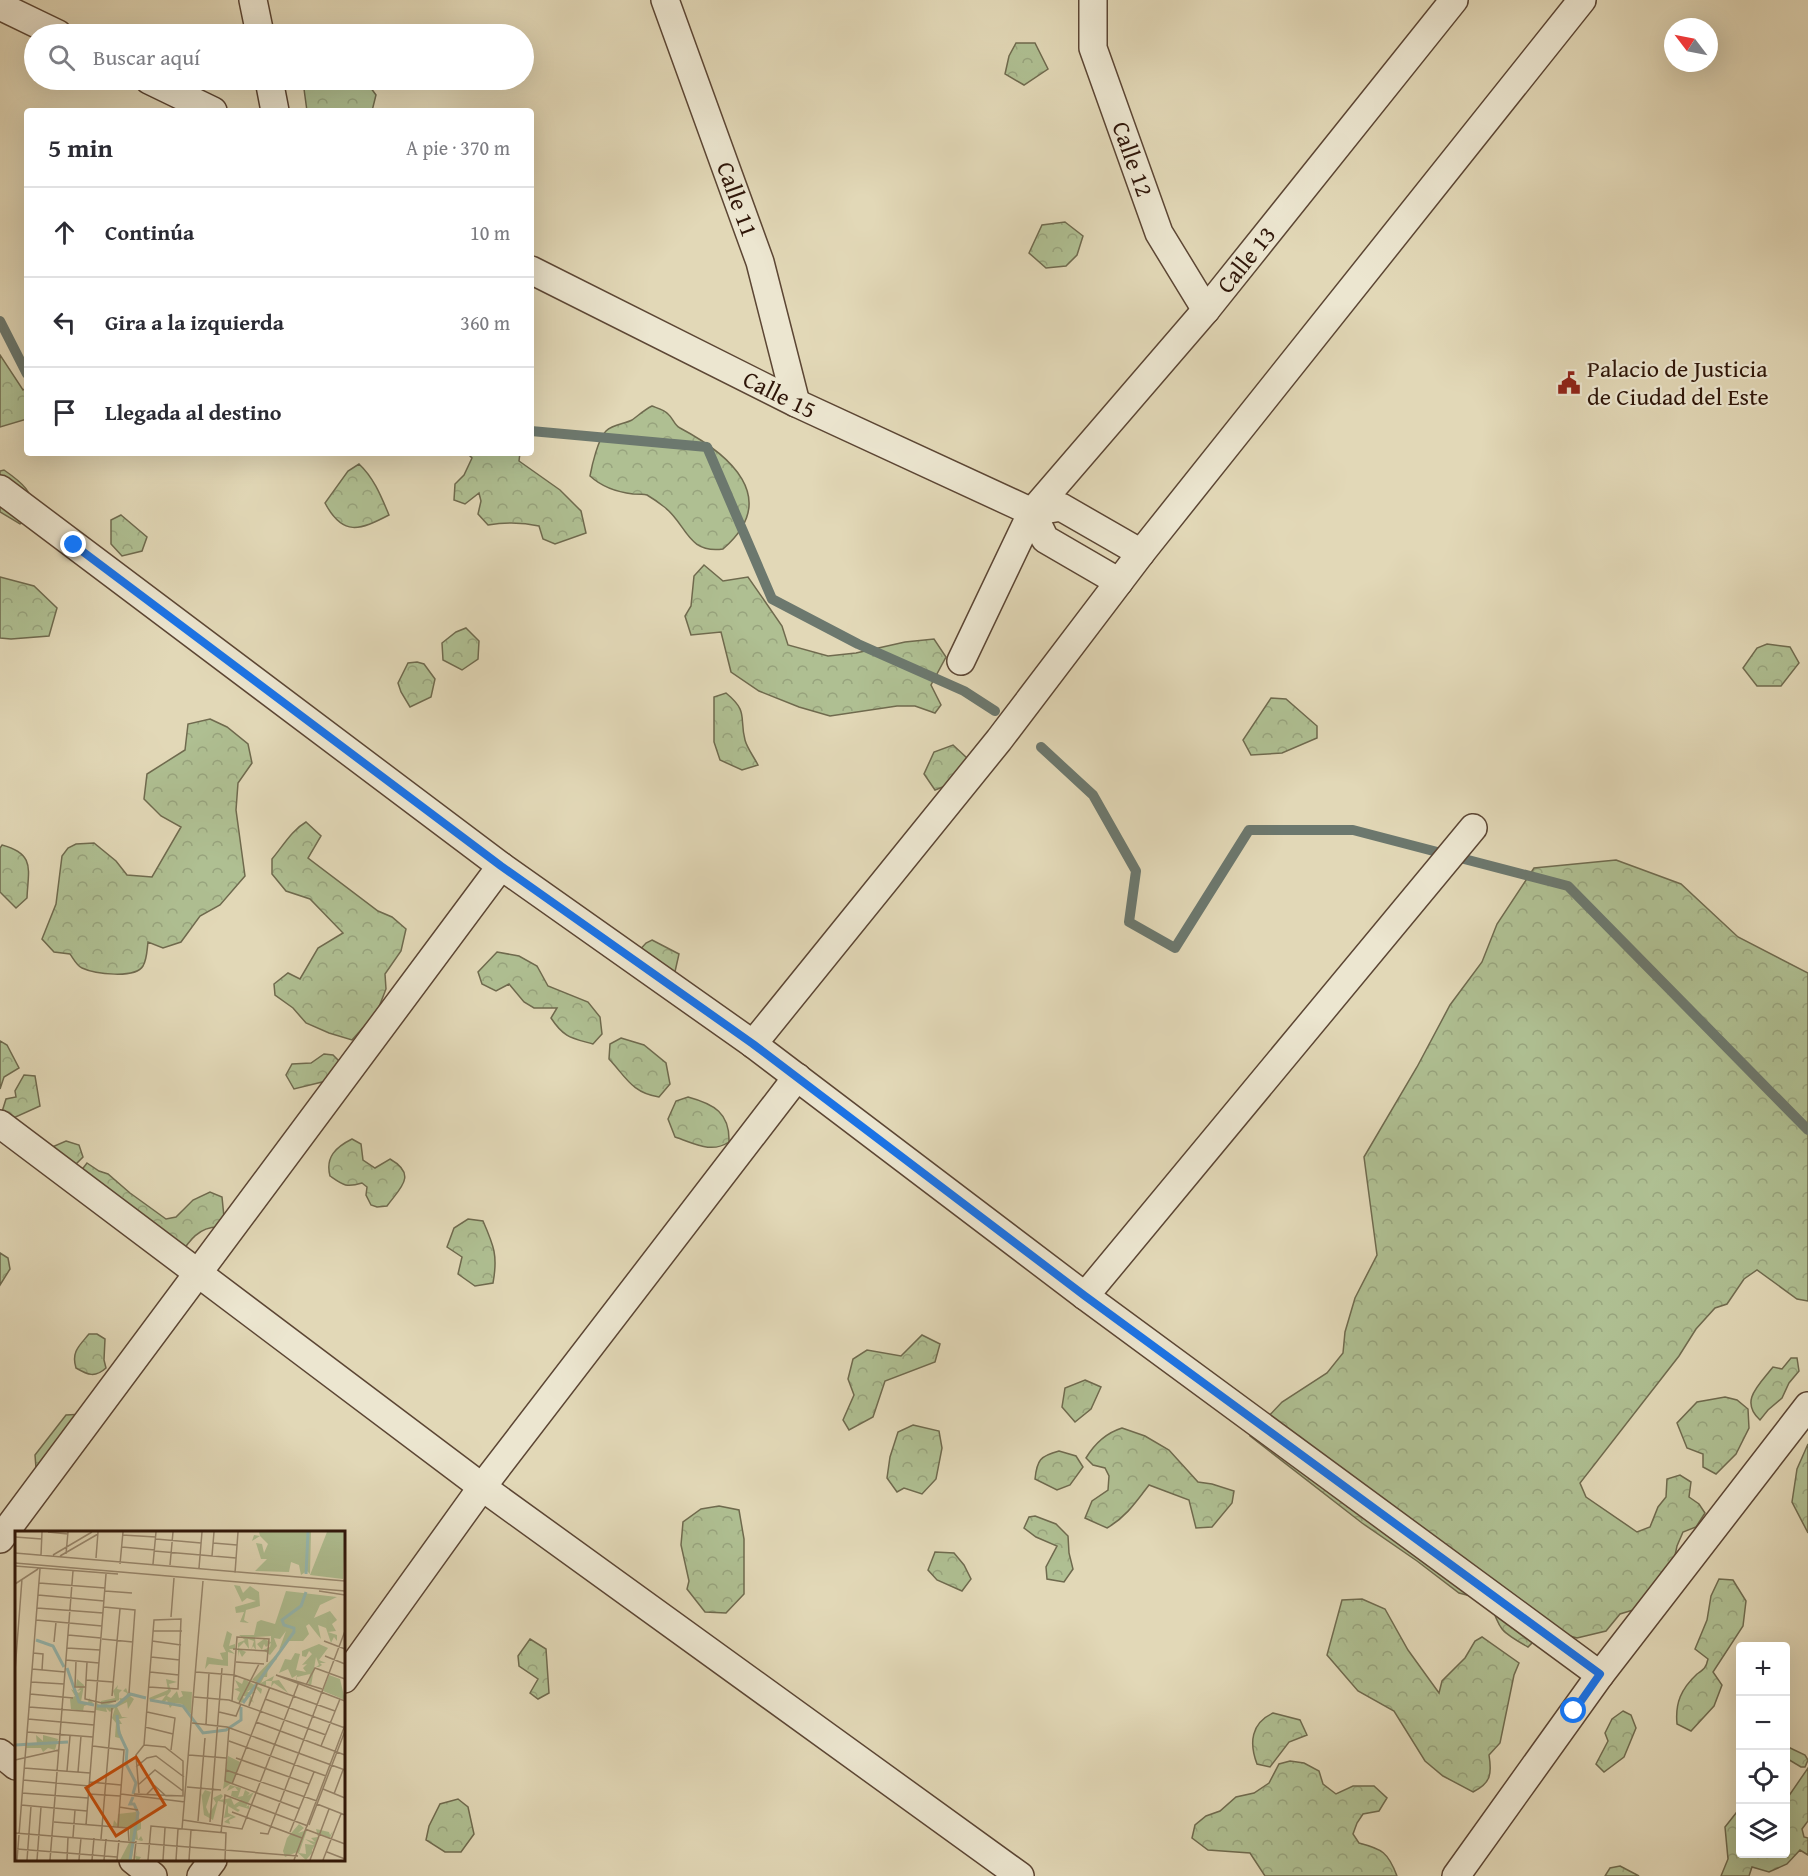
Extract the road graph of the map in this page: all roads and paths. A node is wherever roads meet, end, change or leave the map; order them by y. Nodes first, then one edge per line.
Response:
1 (252, 0) edge
2 (665, 0) edge
3 (1093, 0) edge
4 (1454, 0) edge
5 (1582, 0) edge
6 (0, 6) edge
7 (37, 24) edge
8 (258, 24) edge
9 (170, 90) edge
10 (271, 90) edge
11 (207, 108) edge
12 (274, 108) edge
13 (534, 272) edge
14 (1206, 310) junction
15 (796, 403) junction
16 (0, 489) edge
17 (1032, 512) junction
18 (1141, 553) junction
19 (1119, 582) junction
20 (961, 661) dead end
21 (1473, 828) dead end
22 (501, 866) junction
23 (753, 1044) junction
24 (797, 1077) junction
25 (0, 1124) edge
26 (199, 1274) junction
27 (1085, 1296) junction
28 (1808, 1406) edge
29 (482, 1487) junction
30 (0, 1539) edge
31 (1600, 1674) junction
32 (345, 1678) edge
33 (0, 1753) edge
34 (15, 1765) edge
35 (134, 1861) edge
36 (212, 1861) edge
37 (153, 1876) edge
38 (201, 1876) edge
39 (1020, 1876) edge
40 (1456, 1876) edge

1 - 8 street
2 - 15 street, Calle 11
3 - 14 street, Calle 12
4 - 14 street, Calle 13
5 - 18 street
6 - 7 street
9 - 11 street
10 - 12 street
13 - 15 street, Calle 15
14 - 17 street, Calle 13
15 - 17 street, Calle 15
16 - 22 street
17 - 18 street
17 - 19 street
17 - 20 street, Calle 13
18 - 19 street
19 - 23 street
21 - 27 street
22 - 23 street
22 - 26 street
23 - 24 street
24 - 27 street
24 - 29 street
25 - 26 street
26 - 29 street
26 - 30 street
27 - 31 street
28 - 31 street
29 - 32 street
29 - 39 street
31 - 40 street
33 - 34 street
35 - 37 street
36 - 38 street

